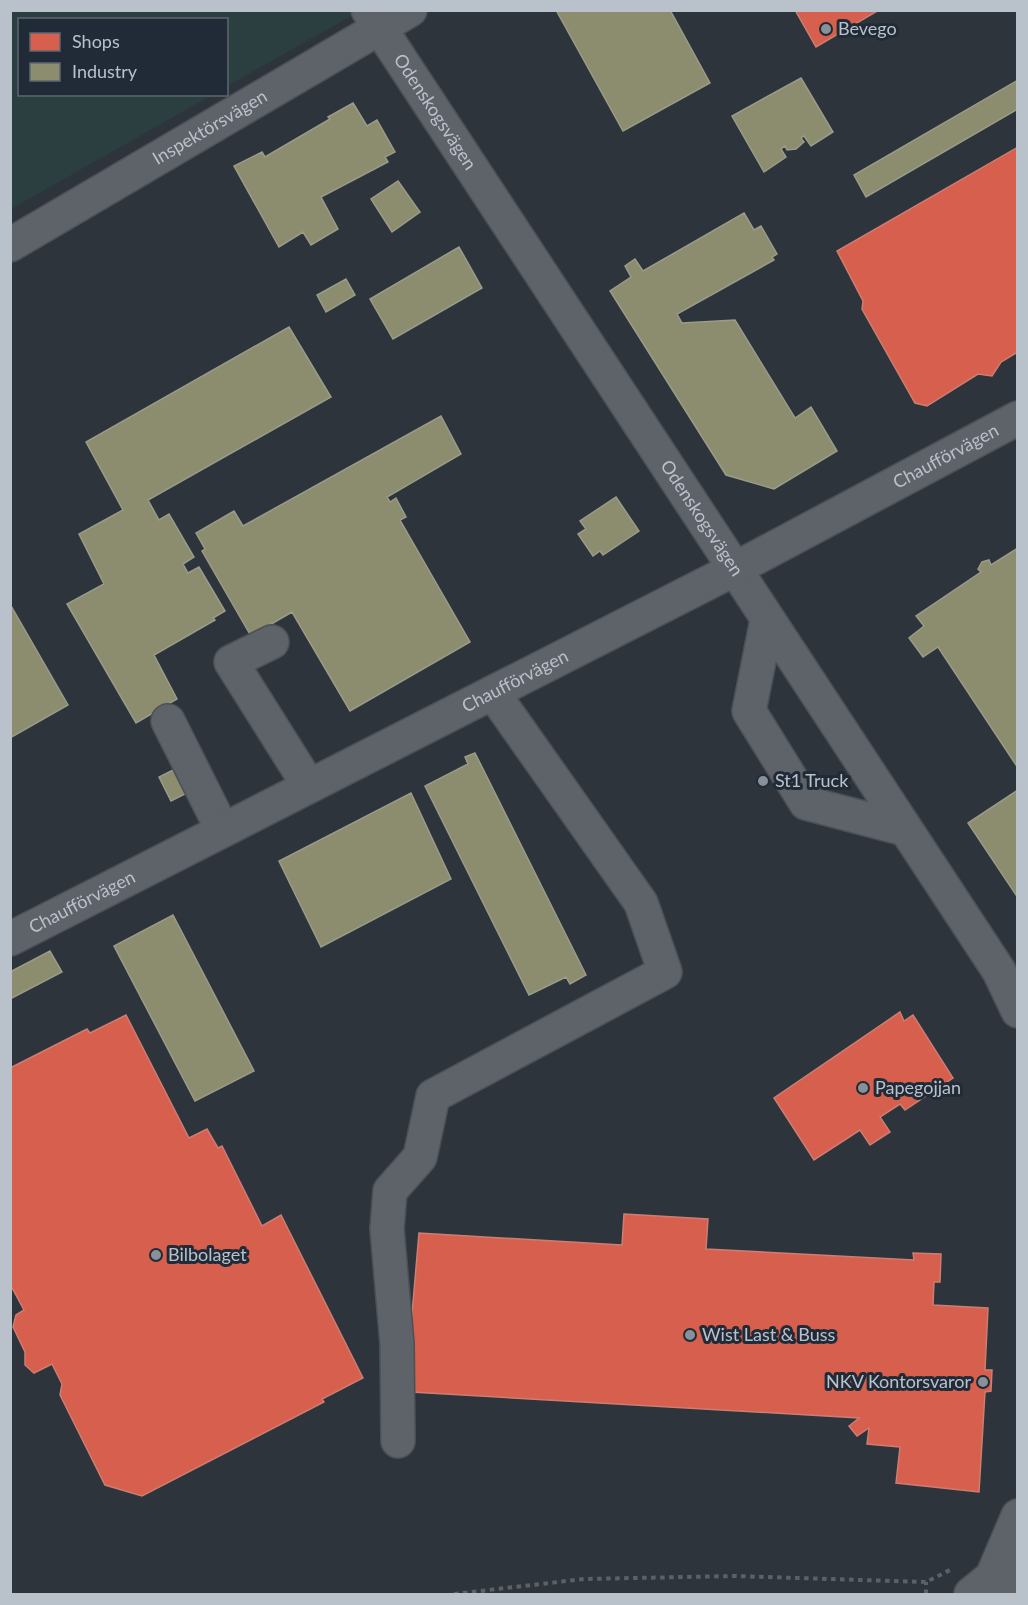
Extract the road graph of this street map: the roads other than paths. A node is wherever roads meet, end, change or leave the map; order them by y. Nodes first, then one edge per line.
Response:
1 (410, 10) edge
2 (373, 20) edge
3 (10, 245) edge
4 (1017, 418) edge
5 (733, 570) junction
6 (767, 620) junction
7 (272, 642) dead end
8 (493, 693) junction
9 (168, 721) dead end
10 (309, 786) junction
11 (214, 813) dead end
12 (905, 829) junction
13 (10, 939) edge
14 (1017, 1011) edge
15 (398, 1441) dead end
16 (1017, 1516) edge
17 (983, 1579) edge

1 - 2 street, Inspektörsvägen
2 - 3 street, Inspektörsvägen
2 - 5 street, Odenskogsvägen
4 - 5 street, Chaufförvägen
5 - 6 street, Odenskogsvägen
5 - 8 street, Chaufförvägen
6 - 12 street, Odenskogsvägen
6 - 12 street
7 - 10 street
8 - 10 street, Chaufförvägen
8 - 15 street
9 - 11 street
10 - 13 street, Chaufförvägen
12 - 14 street, Odenskogsvägen
16 - 17 street

